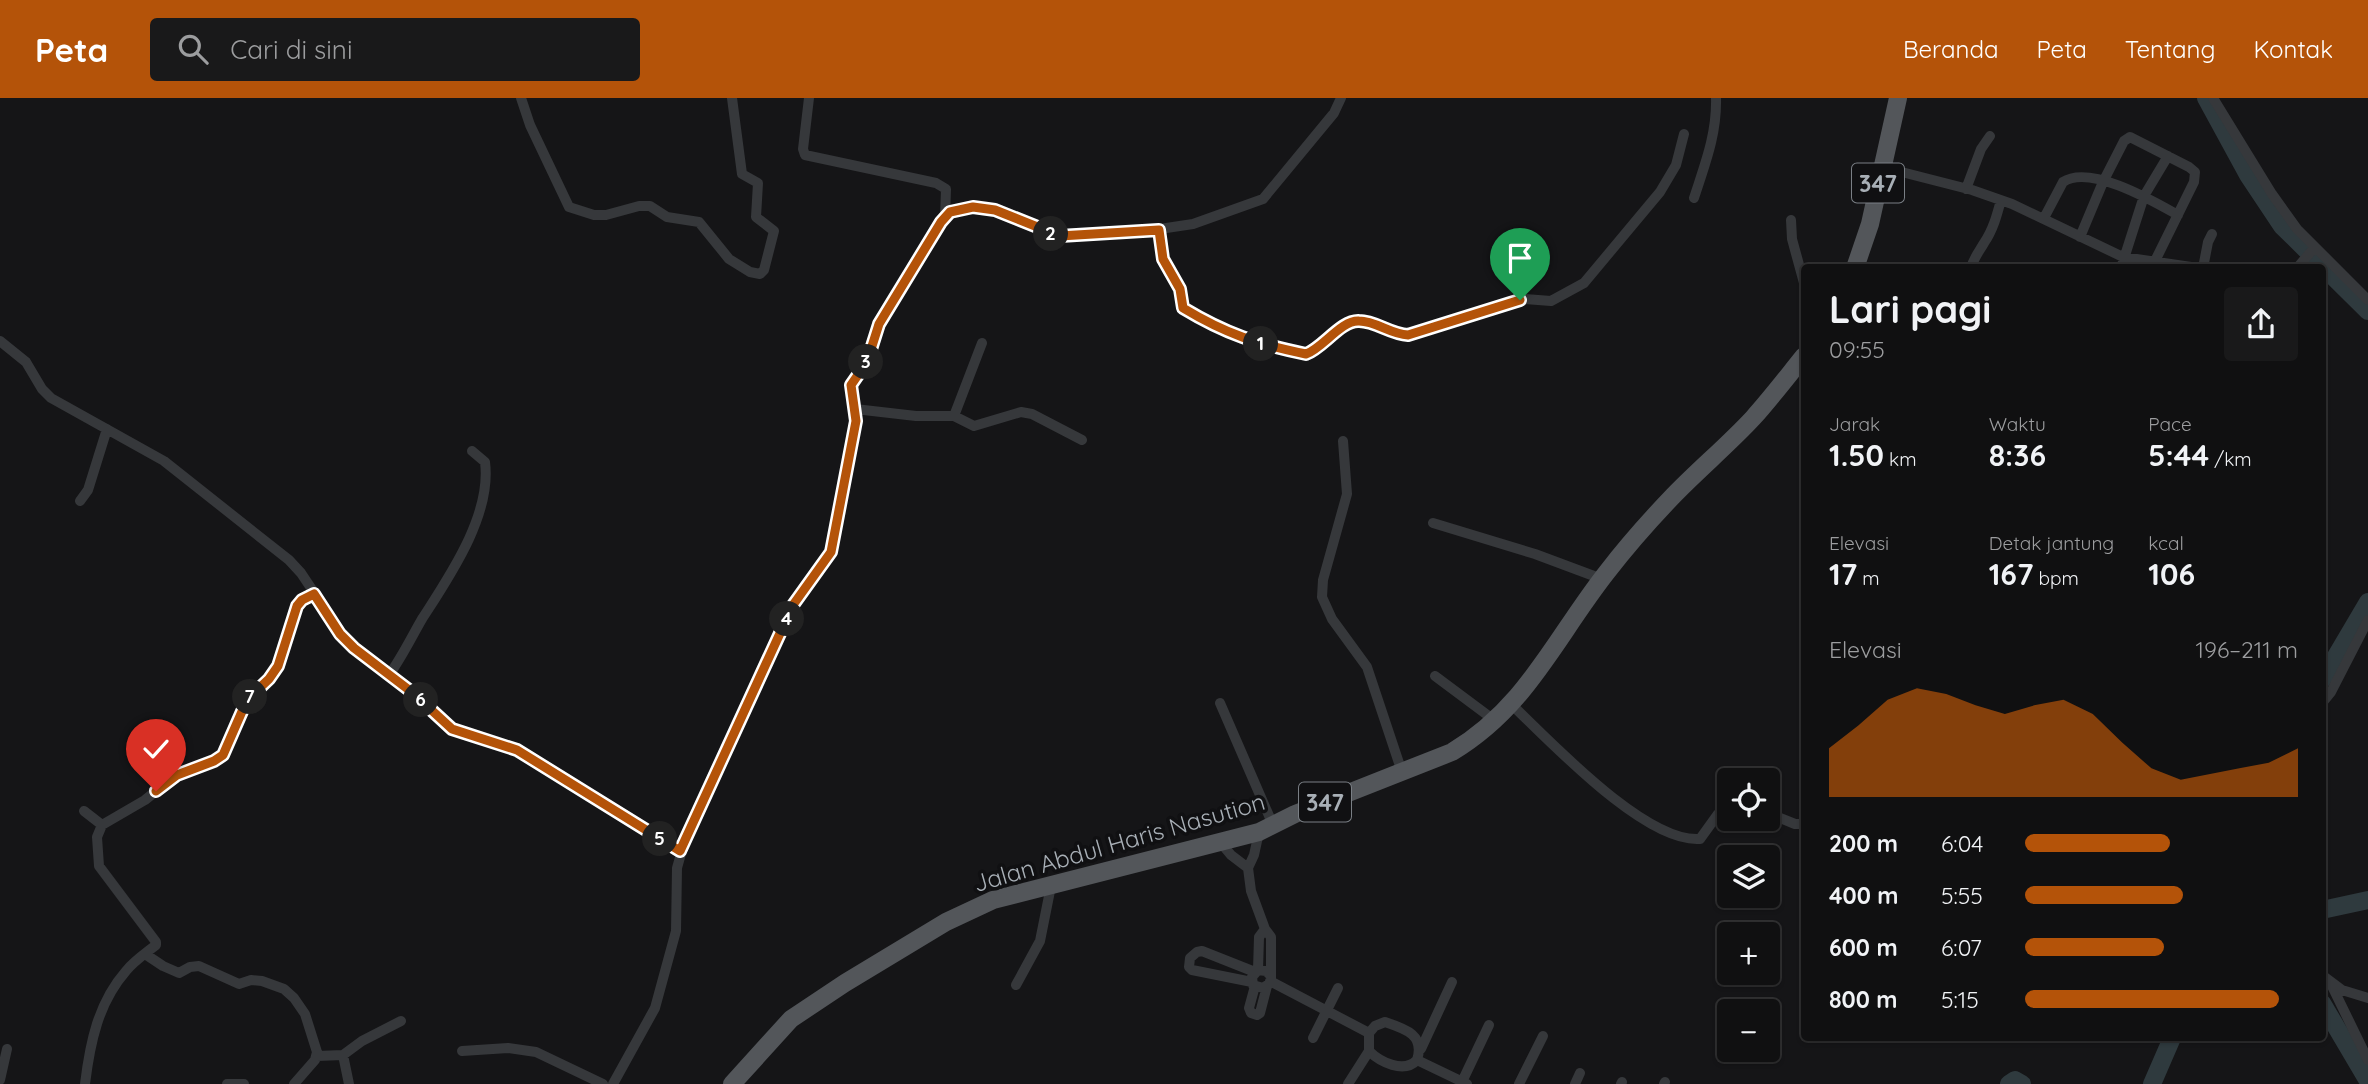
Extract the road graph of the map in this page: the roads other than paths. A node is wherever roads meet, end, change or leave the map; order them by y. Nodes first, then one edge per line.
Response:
1 (520, 98) edge
2 (732, 98) edge
3 (809, 98) edge
4 (1341, 98) edge
5 (1716, 98) edge
6 (1898, 98) edge
7 (2213, 98) edge
8 (1684, 134) dead end
9 (1990, 136) dead end
10 (2168, 156) junction
11 (1882, 167) junction
12 (2103, 182) junction
13 (1966, 189) junction
14 (2144, 196) junction
15 (1694, 198) dead end
16 (2001, 200) junction
17 (2178, 215) junction
18 (945, 218) junction
19 (2044, 218) junction
20 (1791, 220) dead end
21 (1159, 230) junction
22 (2212, 234) dead end
23 (2080, 237) junction
24 (2307, 256) edge
25 (2122, 262) edge
26 (2158, 263) edge
27 (1856, 264) edge
28 (1972, 264) edge
29 (2201, 264) edge
30 (2326, 270) edge
31 (1801, 272) edge
32 (2368, 300) edge
33 (0, 341) edge
34 (982, 343) dead end
35 (1801, 360) edge
36 (855, 409) junction
37 (954, 416) junction
38 (107, 429) junction
39 (1082, 440) dead end
40 (1343, 441) dead end
41 (472, 451) dead end
42 (80, 501) dead end
43 (1433, 523) dead end
44 (1602, 579) junction
45 (314, 594) junction
46 (2368, 620) edge
47 (389, 675) junction
48 (1434, 676) dead end
49 (2326, 699) edge
50 (1220, 703) dead end
51 (1511, 704) junction
52 (1494, 720) junction
53 (1402, 772) junction
54 (84, 811) dead end
55 (1717, 815) edge
56 (1780, 818) edge
57 (1801, 824) edge
58 (102, 825) junction
59 (1266, 828) junction
60 (1221, 843) junction
61 (680, 851) junction
62 (1248, 868) junction
63 (1051, 886) junction
64 (1265, 929) junction
65 (145, 954) junction
66 (1255, 978) junction
67 (2326, 979) edge
68 (1269, 981) junction
69 (1452, 982) dead end
70 (2331, 984) junction
71 (1016, 985) dead end
72 (1338, 988) dead end
73 (2368, 998) edge
74 (1327, 1011) junction
75 (401, 1021) dead end
76 (1489, 1025) dead end
77 (1369, 1033) junction
78 (1543, 1036) dead end
79 (1313, 1038) dead end
80 (7, 1049) dead end
81 (462, 1051) dead end
82 (1369, 1051) junction
83 (343, 1055) junction
84 (1419, 1055) junction
85 (317, 1056) junction
86 (2368, 1060) edge
87 (0, 1080) edge
88 (1463, 1083) edge
89 (85, 1084) edge
90 (227, 1084) edge
91 (244, 1084) edge
92 (295, 1084) edge
93 (349, 1084) edge
94 (603, 1084) edge
95 (613, 1084) edge
96 (732, 1084) edge
97 (1348, 1084) edge
98 (1519, 1084) edge

1 - 2 street
3 - 18 street
4 - 21 street
5 - 15 street
6 - 11 main road, 347
7 - 24 street
8 - 21 street
9 - 13 street
10 - 12 street
10 - 14 street
10 - 17 street
11 - 13 street
11 - 27 main road, 347
12 - 14 street
12 - 19 street
12 - 23 street
13 - 16 street
14 - 17 street
14 - 25 street
16 - 19 street
16 - 28 street
17 - 26 street
18 - 21 street
18 - 36 street
19 - 23 street
20 - 31 street
22 - 29 street
23 - 25 street
25 - 26 street
30 - 32 street
33 - 38 street
34 - 37 street
35 - 44 main road, Jalan Abdul Haris Nasution / 347
36 - 37 street
36 - 61 street
37 - 39 street
38 - 42 street
38 - 45 street
40 - 53 street
41 - 47 street
43 - 44 street
44 - 51 main road, Jalan Abdul Haris Nasution / 347
45 - 47 street
45 - 58 street
46 - 49 street
47 - 61 street
48 - 52 street
50 - 59 street
51 - 52 main road, Jalan Abdul Haris Nasution / 347
51 - 55 street
52 - 53 main road, Jalan Abdul Haris Nasution / 347
53 - 59 main road, Jalan Abdul Haris Nasution / 347
54 - 58 street
56 - 57 street
58 - 65 street
59 - 60 main road, Jalan Abdul Haris Nasution / 347
59 - 62 street
60 - 62 street
60 - 63 main road, Jalan Abdul Haris Nasution / 347
61 - 95 street
62 - 64 street
63 - 71 street
63 - 96 main road, Jalan Abdul Haris Nasution / 347
64 - 66 street
64 - 68 street
65 - 85 street
65 - 89 street
66 - 66 street
66 - 68 street
66 - 68 street
66 - 68 street
67 - 70 street
68 - 74 street
69 - 84 street
70 - 73 street
70 - 86 street
72 - 74 street
74 - 77 street
74 - 79 street
75 - 83 street
76 - 88 street
77 - 82 street
77 - 84 street
78 - 98 street
80 - 87 street
81 - 94 street
82 - 84 street
82 - 97 street
83 - 85 street
83 - 93 street
84 - 88 street
85 - 92 street
90 - 91 street

